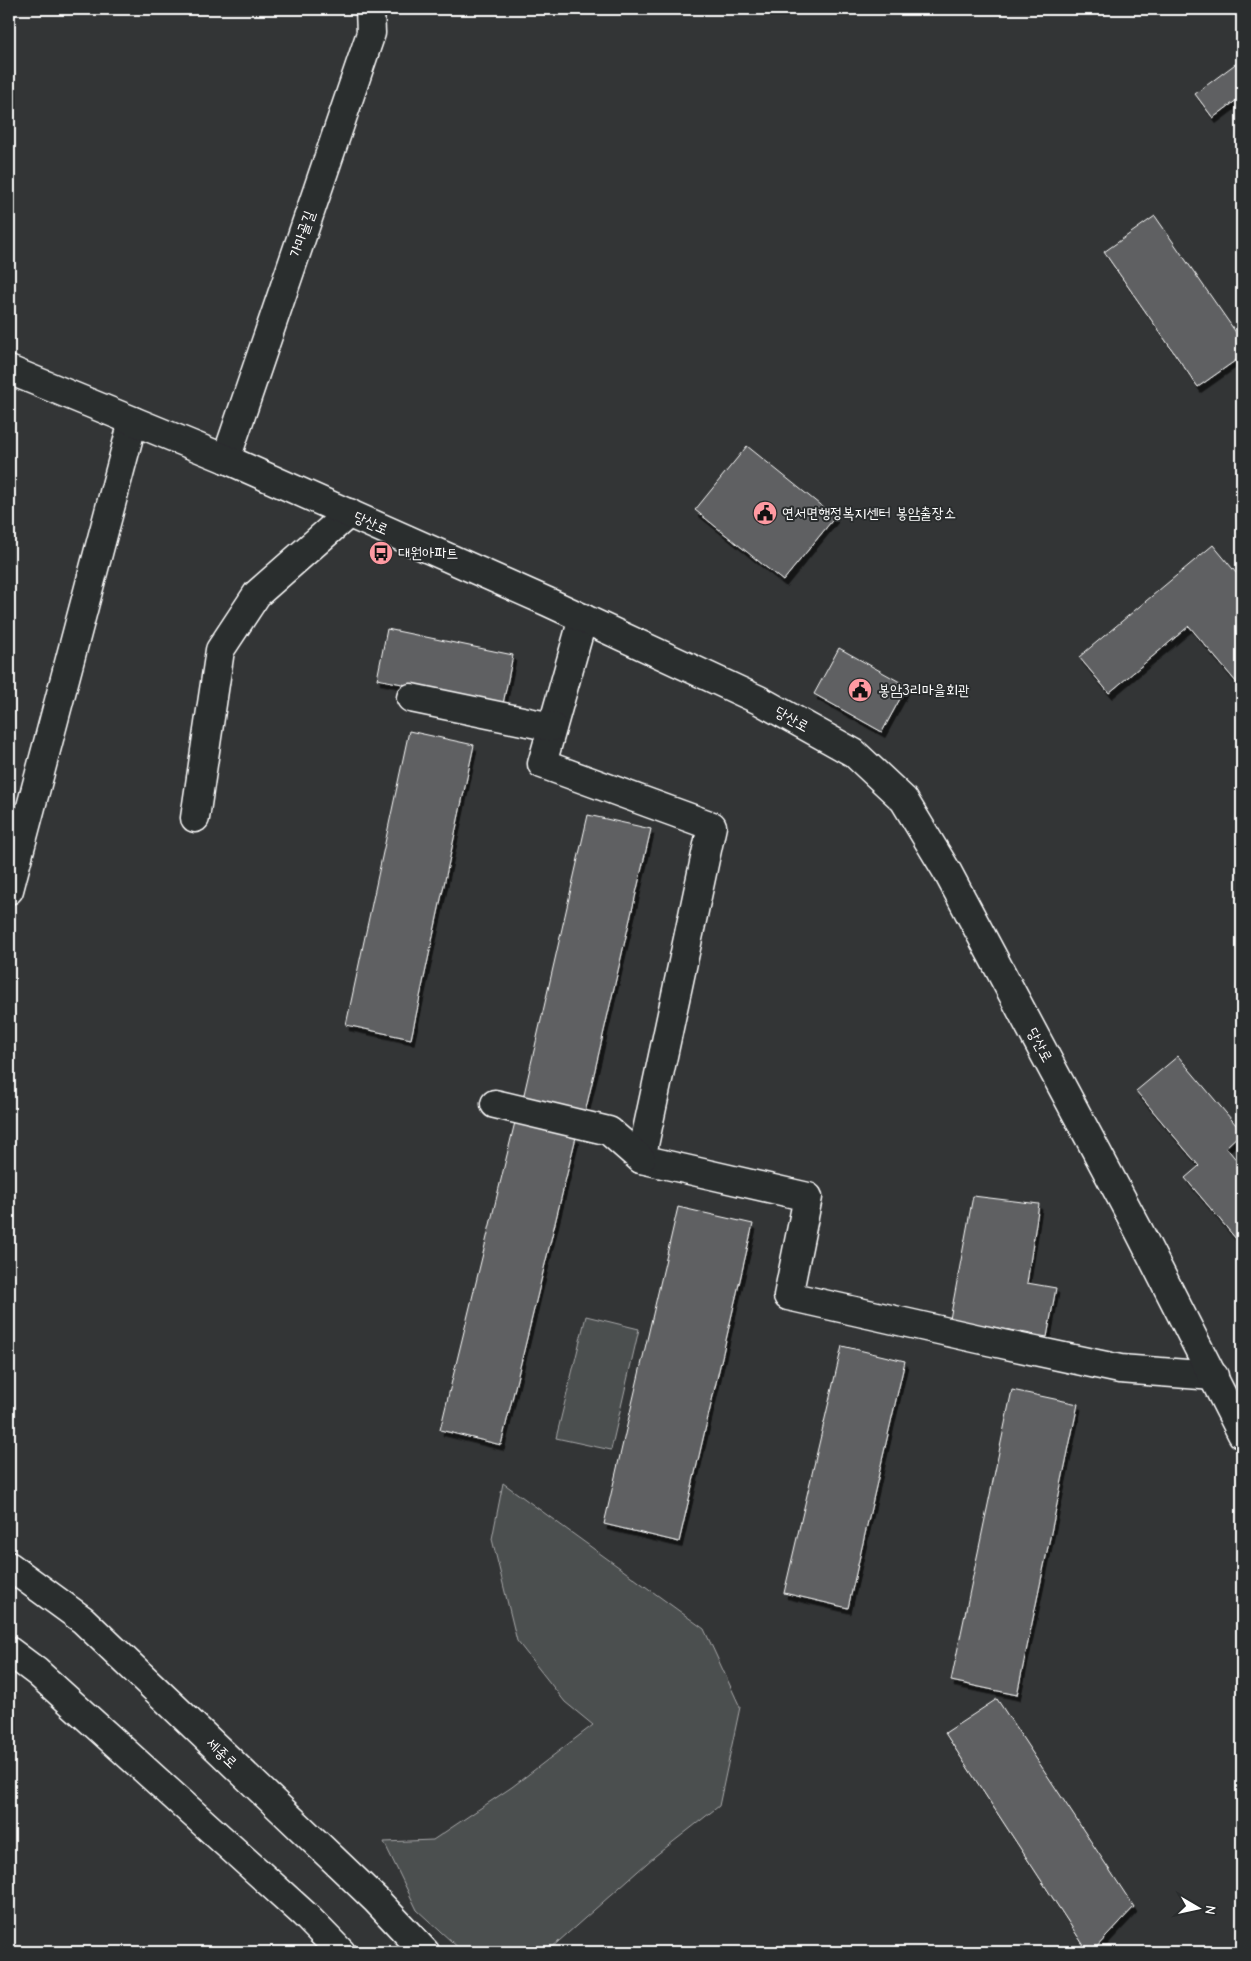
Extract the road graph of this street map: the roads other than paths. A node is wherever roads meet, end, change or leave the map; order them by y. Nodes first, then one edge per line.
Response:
1 (370, 9) edge
2 (9, 370) edge
3 (133, 421) junction
4 (226, 459) junction
5 (348, 513) junction
6 (583, 618) junction
7 (411, 698) dead end
8 (552, 727) junction
9 (195, 818) dead end
10 (9, 886) edge
11 (495, 1104) dead end
12 (641, 1158) junction
13 (1214, 1376) junction
14 (1242, 1434) edge
15 (9, 1566) edge
16 (9, 1651) edge
17 (341, 1952) edge
18 (425, 1952) edge

1 - 4 main road, 가마골길
2 - 3 main road, 당산로
3 - 4 main road, 당산로
3 - 10 main road
4 - 5 main road, 당산로
5 - 6 main road, 당산로
5 - 9 main road
6 - 8 main road
6 - 13 main road, 당산로
7 - 8 main road
8 - 12 main road
11 - 12 main road
12 - 13 main road
13 - 14 main road, 당산로
15 - 18 main road, 세종로
16 - 17 main road

